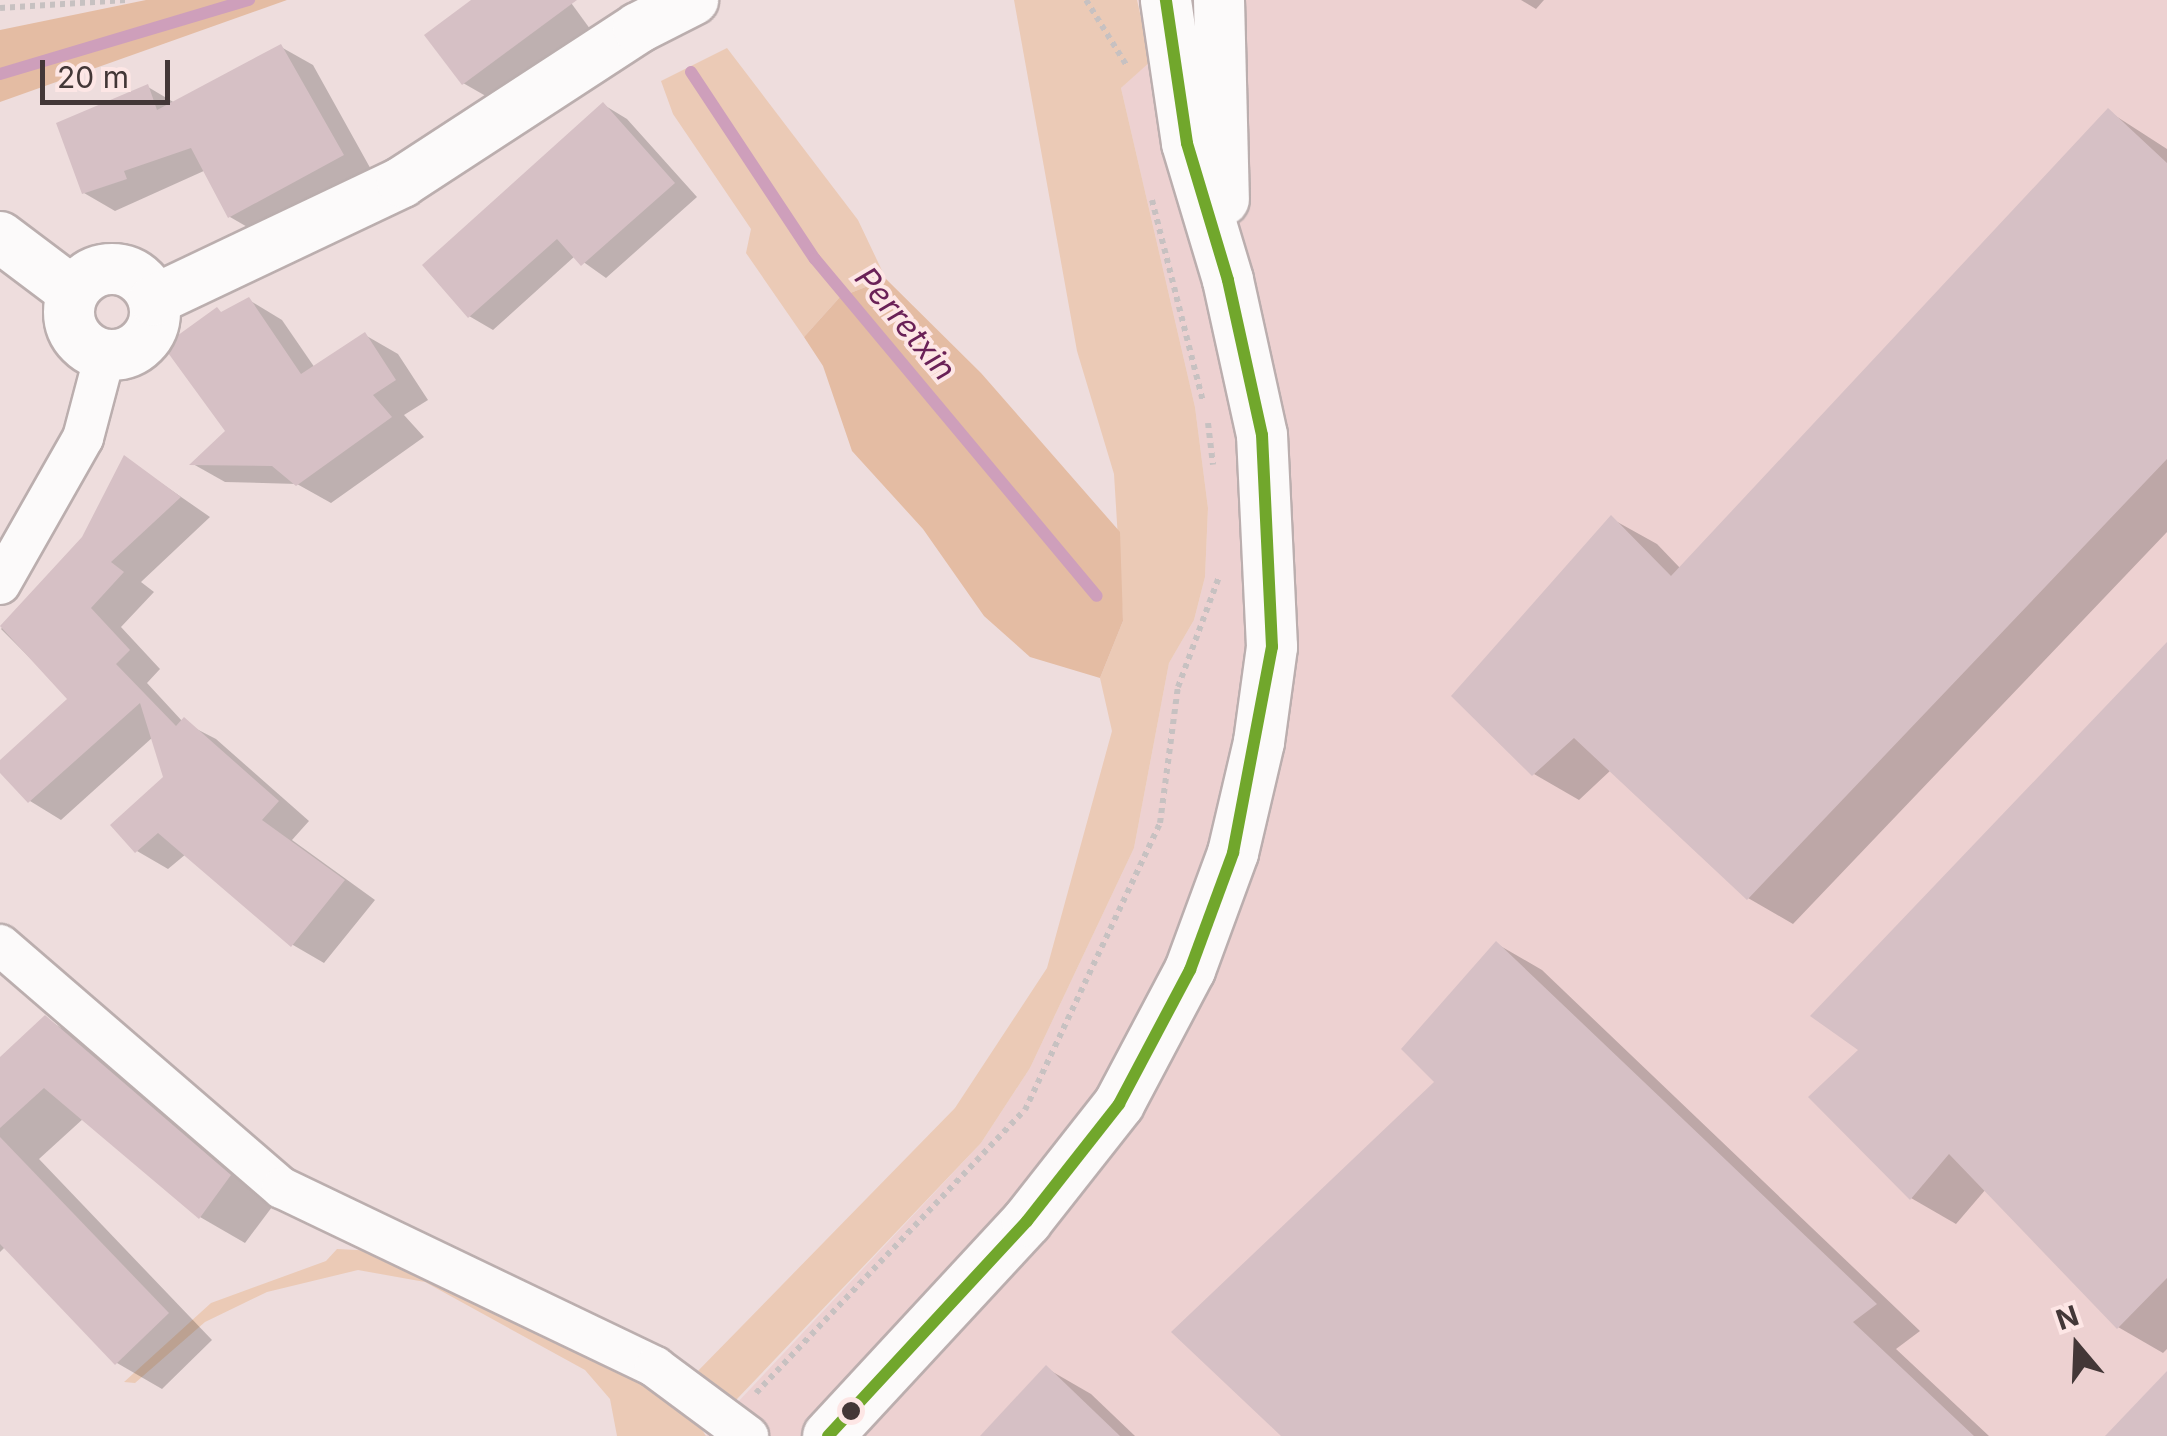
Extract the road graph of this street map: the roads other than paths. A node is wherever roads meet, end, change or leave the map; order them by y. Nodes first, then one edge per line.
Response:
1 (693, 0) edge
2 (1166, 0) edge
3 (1218, 0) edge
4 (0, 237) edge
5 (1228, 280) junction
6 (73, 292) junction
7 (154, 300) junction
8 (105, 355) junction
9 (0, 584) edge
10 (0, 945) edge
11 (738, 1428) edge
12 (828, 1436) edge

1 - 7 street
2 - 5 street
3 - 5 street
4 - 6 street
5 - 12 street
6 - 7 street
6 - 8 street
7 - 8 street
8 - 9 street
10 - 11 street

